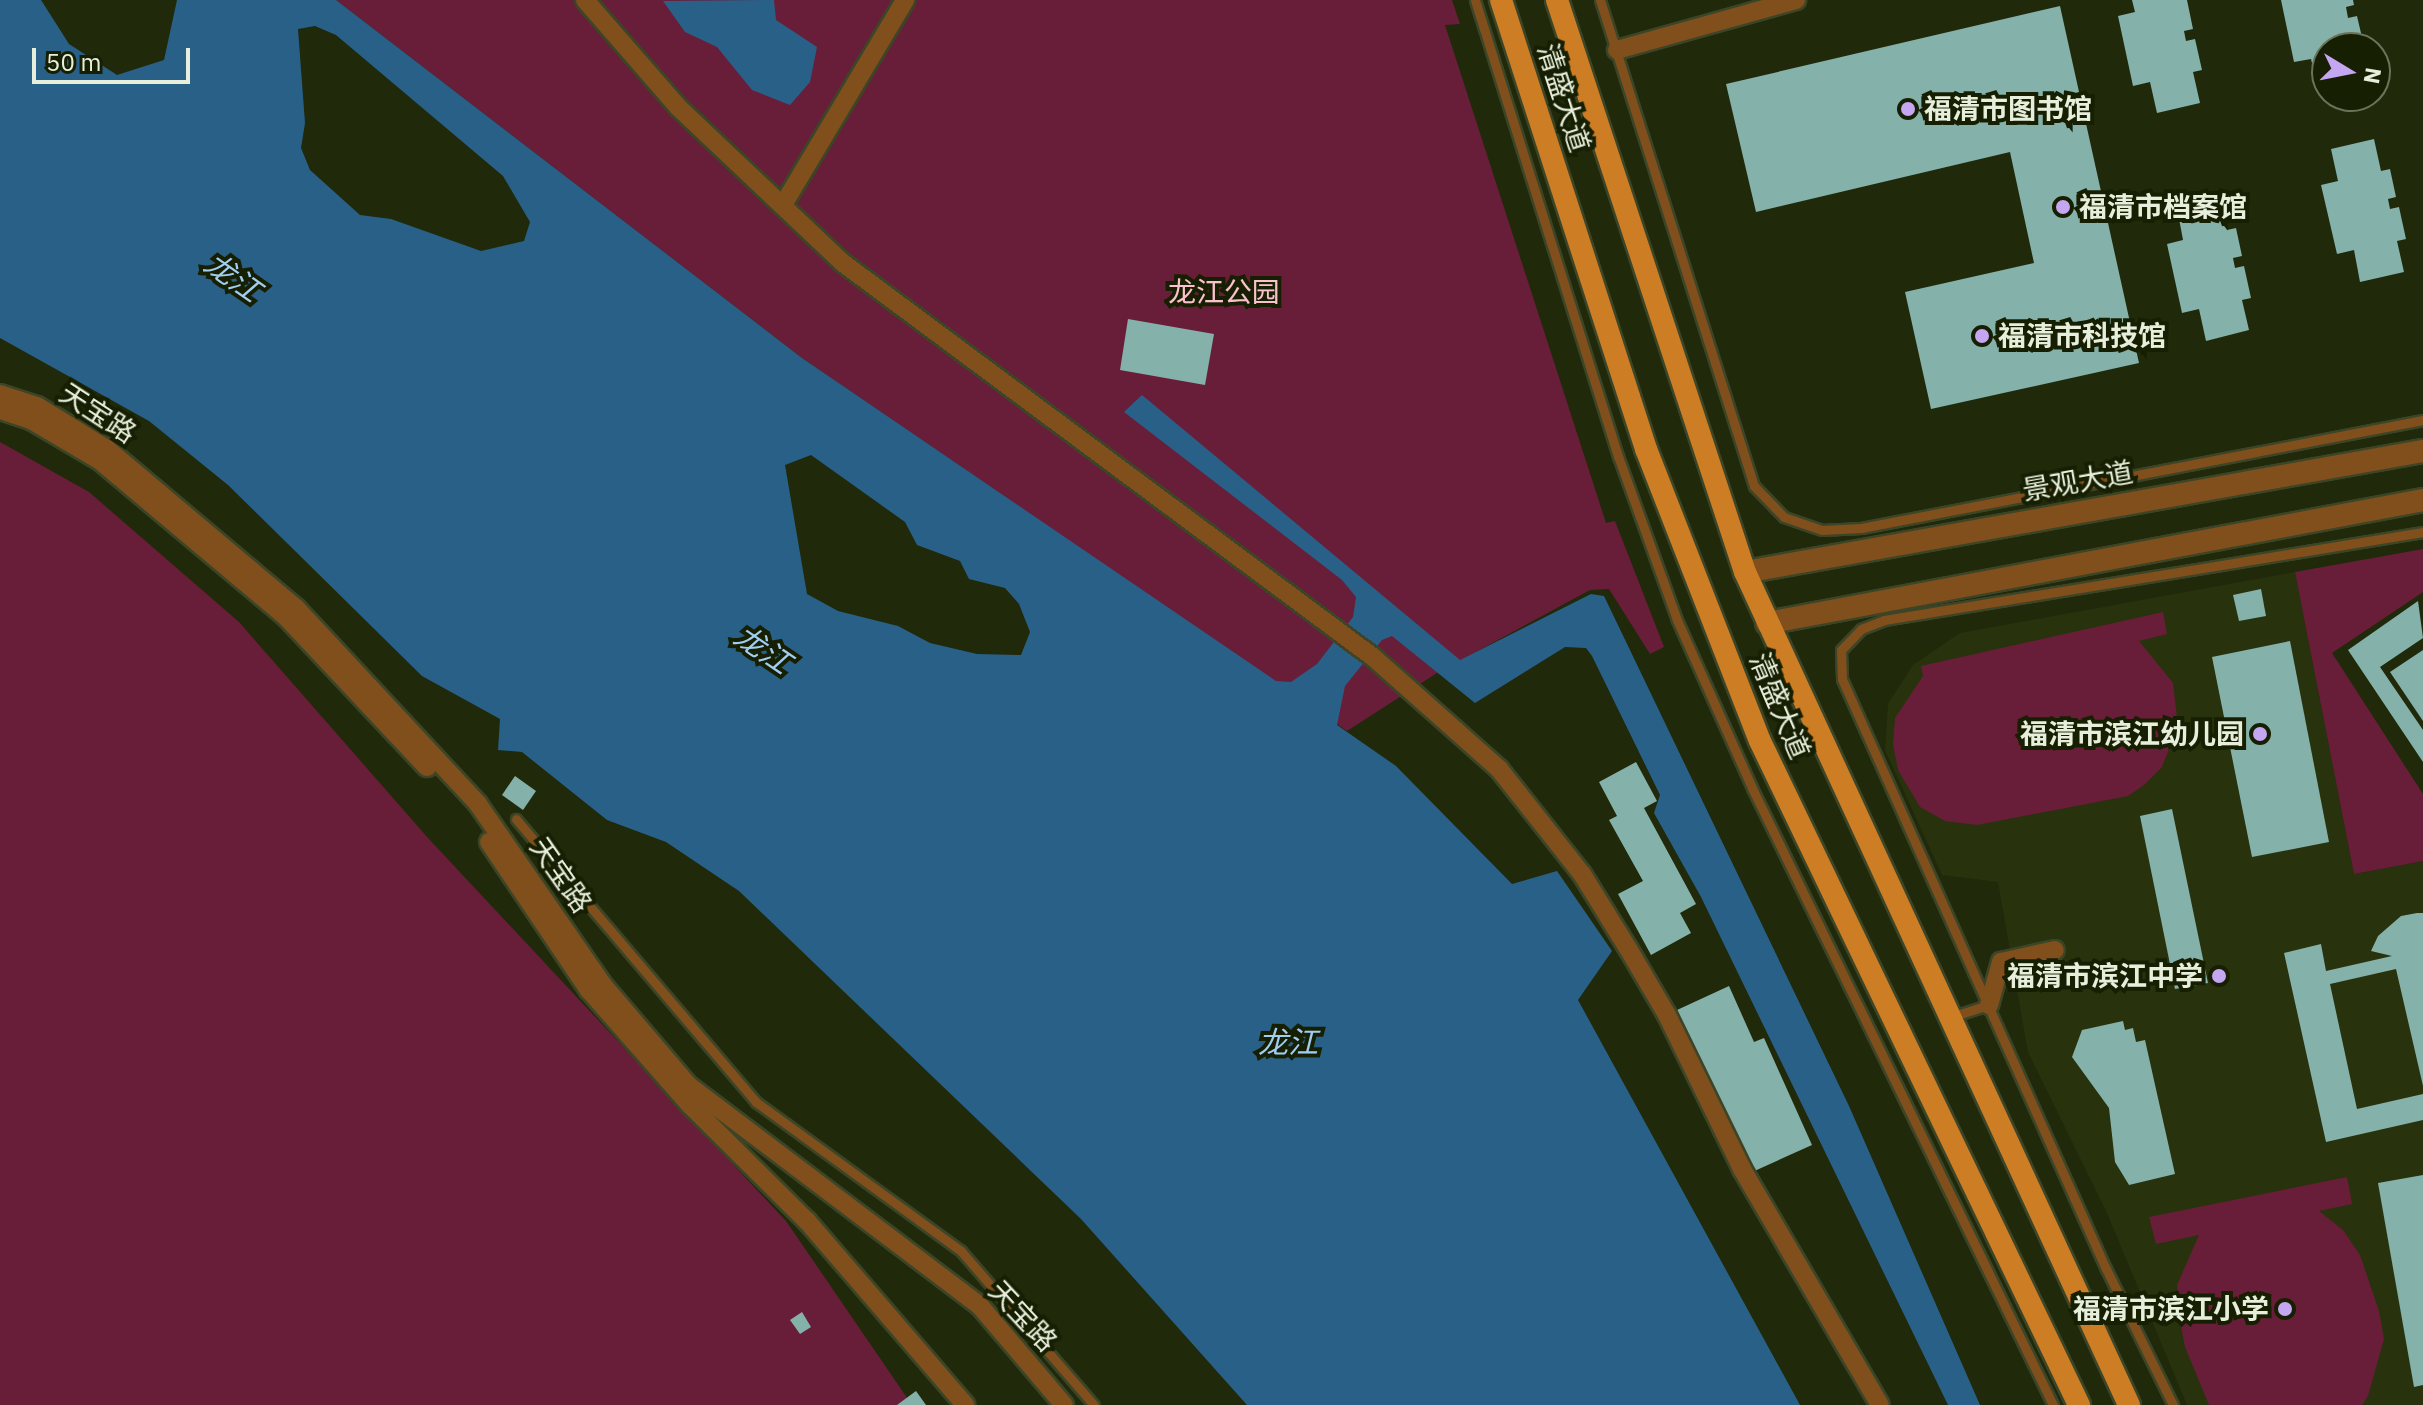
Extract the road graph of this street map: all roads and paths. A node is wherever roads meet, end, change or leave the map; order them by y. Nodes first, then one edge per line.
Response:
1 (585, 0) edge
2 (905, 0) edge
3 (1475, 0) edge
4 (1501, 0) edge
5 (1557, 0) edge
6 (1600, 0) edge
7 (1796, 0) edge
8 (1617, 50) junction
9 (783, 205) junction
10 (0, 394) edge
11 (0, 410) edge
12 (2423, 420) edge
13 (2420, 450) edge
14 (2422, 501) edge
15 (2423, 532) edge
16 (1745, 572) junction
17 (1767, 623) junction
18 (516, 819) dead end
19 (2055, 950) dead end
20 (1989, 1005) junction
21 (1948, 1018) junction
22 (2117, 1379) junction
23 (965, 1405) edge
24 (1064, 1405) edge
25 (1094, 1405) edge
26 (1880, 1405) edge
27 (2053, 1405) edge
28 (2079, 1405) edge
29 (2129, 1405) edge
30 (2136, 1405) edge
31 (2173, 1405) edge

1 - 9 street
2 - 9 street
3 - 27 lane
4 - 28 main road, 清盛大道
5 - 16 main road, 清盛大道
6 - 8 lane
7 - 8 street
8 - 12 lane
9 - 26 street
10 - 24 street, 天宝路
11 - 23 street, 天宝路
13 - 16 street, 景观大道
14 - 17 street
15 - 20 lane
16 - 17 main road, 清盛大道
17 - 21 main road, 清盛大道
18 - 25 lane
19 - 20 street
20 - 21 lane
20 - 31 lane
21 - 22 main road, 清盛大道
22 - 29 main road, 清盛大道
22 - 30 street

